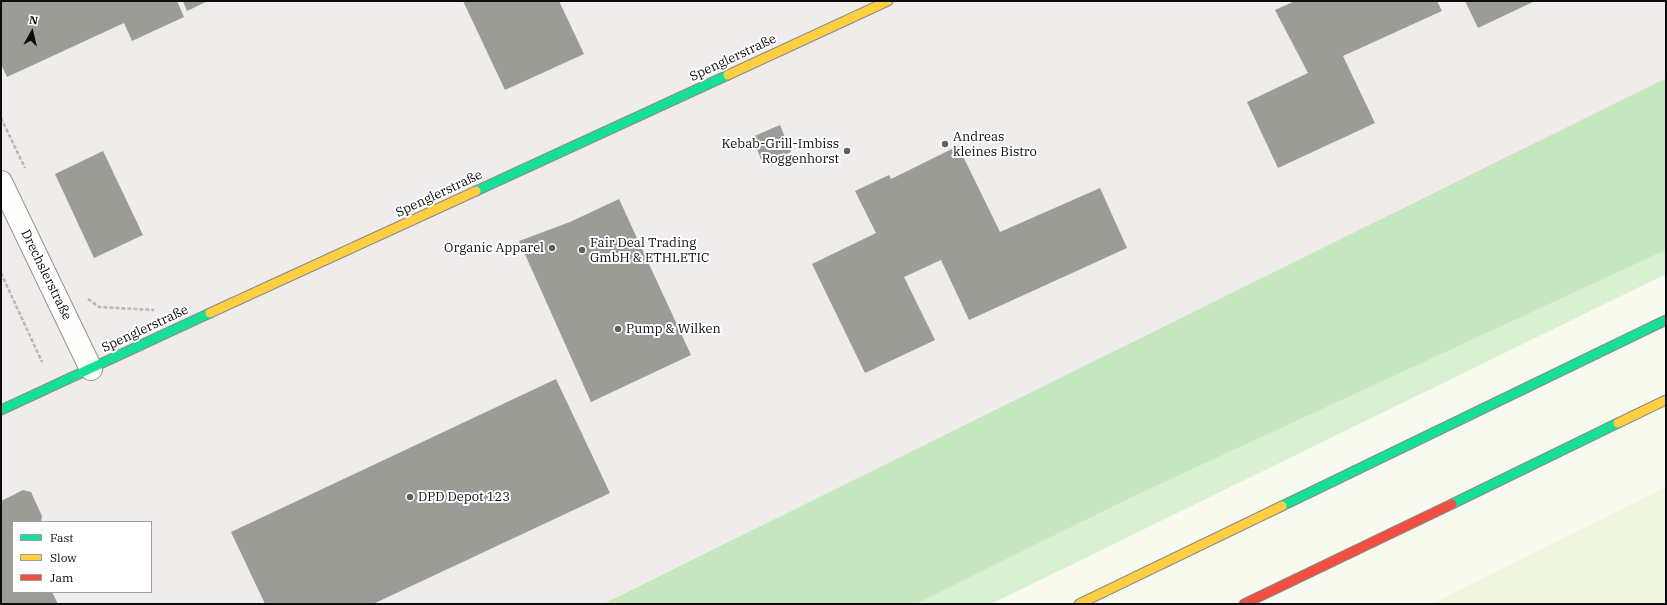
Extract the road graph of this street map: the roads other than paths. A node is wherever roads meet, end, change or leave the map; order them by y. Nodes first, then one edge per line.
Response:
1 (888, 1) edge
2 (1, 182) edge
3 (1666, 320) edge
4 (91, 368) junction
5 (1666, 400) edge
6 (1, 410) edge
7 (1079, 604) edge
8 (1244, 604) edge

1 - 4 main road, Spenglerstraße
2 - 4 street, Drechslerstraße
3 - 7 main road
4 - 6 main road, Spenglerstraße
5 - 8 main road

